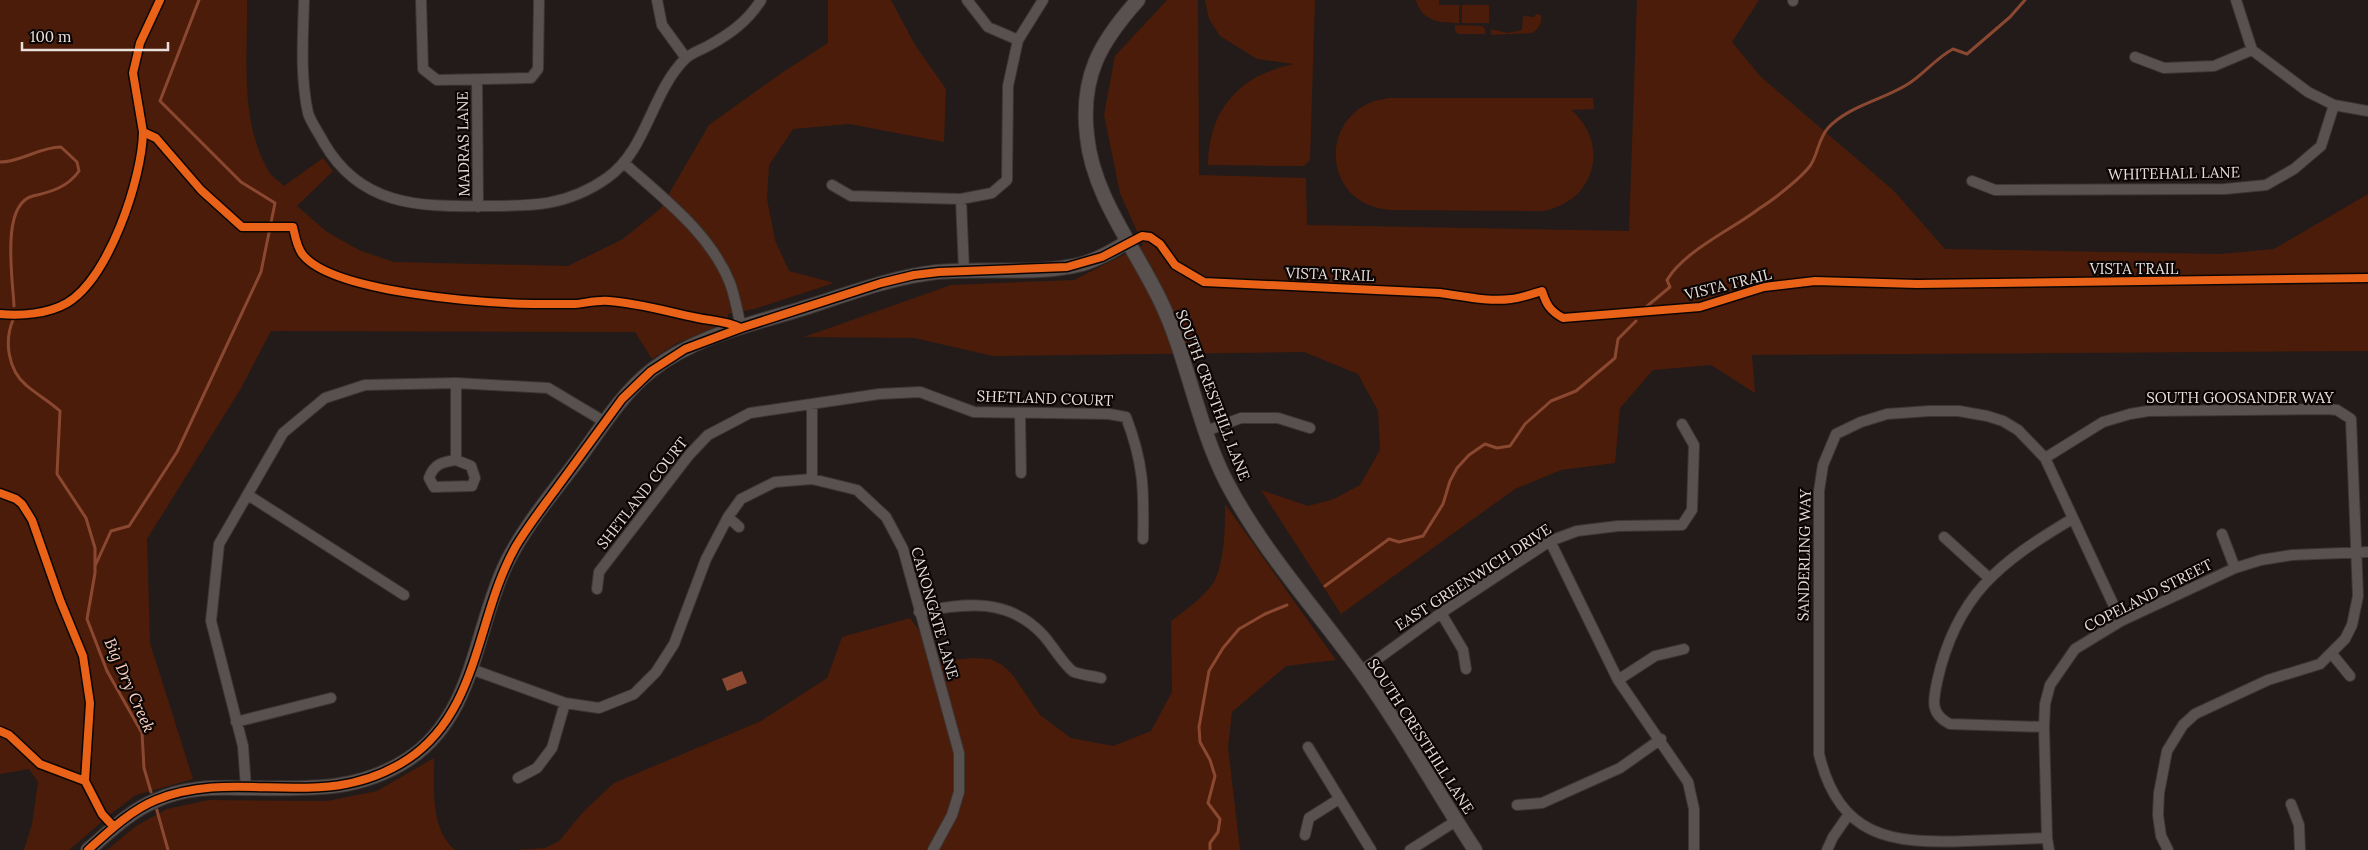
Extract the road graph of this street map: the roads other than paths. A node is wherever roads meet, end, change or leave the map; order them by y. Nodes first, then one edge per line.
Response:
1 (304, 0) edge
2 (422, 0) edge
3 (539, 0) edge
4 (657, 0) edge
5 (761, 0) edge
6 (967, 0) edge
7 (1043, 0) edge
8 (1138, 0) edge
9 (2236, 0) edge
10 (1018, 40) junction
11 (2252, 50) junction
12 (2135, 57) dead end
13 (686, 58) junction
14 (477, 81) junction
15 (2334, 105) junction
16 (2368, 111) edge
17 (624, 163) junction
18 (1972, 181) dead end
19 (832, 185) dead end
20 (961, 199) junction
21 (478, 206) junction
22 (1130, 242) junction
23 (964, 271) junction
24 (741, 328) junction
25 (456, 383) junction
26 (812, 405) junction
27 (1020, 414) junction
28 (605, 422) junction
29 (1682, 424) dead end
30 (1310, 428) dead end
31 (1206, 431) junction
32 (2045, 458) junction
33 (456, 460) dead end
34 (1021, 474) dead end
35 (812, 478) junction
36 (248, 495) junction
37 (728, 517) junction
38 (2072, 518) junction
39 (739, 527) dead end
40 (2222, 534) dead end
41 (1944, 537) dead end
42 (1143, 539) dead end
43 (1550, 541) junction
44 (2368, 552) edge
45 (2357, 553) junction
46 (2235, 568) junction
47 (1989, 578) junction
48 (597, 589) dead end
49 (404, 595) dead end
50 (918, 612) junction
51 (1441, 613) junction
52 (2121, 621) junction
53 (1684, 648) dead end
54 (2332, 654) junction
55 (471, 669) junction
56 (1466, 669) dead end
57 (1361, 671) junction
58 (2350, 676) dead end
59 (1101, 678) dead end
60 (1618, 680) junction
61 (331, 698) dead end
62 (565, 702) junction
63 (236, 722) junction
64 (2044, 727) junction
65 (1661, 739) junction
66 (1308, 747) dead end
67 (518, 778) dead end
68 (246, 788) junction
69 (1339, 799) junction
70 (2291, 804) dead end
71 (1517, 805) dead end
72 (1849, 814) junction
73 (1456, 821) junction
74 (1305, 835) dead end
75 (2046, 838) junction
76 (1929, 846) edge
77 (88, 850) edge
78 (933, 850) edge
79 (1371, 850) edge
80 (1410, 850) edge
81 (1475, 850) edge
82 (1694, 850) edge
83 (1827, 850) edge
84 (2049, 850) edge
85 (2168, 850) edge
86 (2300, 850) edge

1 - 21 street
2 - 14 street
3 - 14 street
4 - 13 street
5 - 13 street
6 - 10 street
7 - 10 street
8 - 22 street, SOUTH CRESTHILL LANE
9 - 11 street
10 - 20 street
11 - 12 street
11 - 15 street
13 - 17 street
14 - 21 street, MADRAS LANE
15 - 16 street
15 - 18 street, WHITEHALL LANE
17 - 21 street
17 - 24 street
19 - 20 street
20 - 23 street
22 - 23 street
22 - 31 street, SOUTH CRESTHILL LANE
23 - 24 street
24 - 28 street
25 - 28 street
25 - 33 street
25 - 36 street
26 - 27 street, SHETLAND COURT
26 - 35 street
26 - 48 street, SHETLAND COURT
27 - 34 street
27 - 42 street, SHETLAND COURT
28 - 55 street
29 - 43 street, EAST GREENWICH DRIVE
30 - 31 street
31 - 57 street, SOUTH CRESTHILL LANE
32 - 38 street, SANDERLING WAY
32 - 45 street, SOUTH GOOSANDER WAY
32 - 72 street, SANDERLING WAY
35 - 37 street, CANONGATE LANE
35 - 50 street, CANONGATE LANE
36 - 49 street
36 - 63 street
37 - 39 street
37 - 62 street, CANONGATE LANE
38 - 47 street
38 - 52 street, SANDERLING WAY
40 - 46 street, COPELAND STREET
41 - 47 street
43 - 51 street, EAST GREENWICH DRIVE
43 - 60 street
44 - 45 street, COPELAND STREET
45 - 46 street, COPELAND STREET
45 - 54 street, SOUTH GOOSANDER WAY
46 - 52 street, COPELAND STREET
47 - 64 street
50 - 59 street
50 - 78 street, CANONGATE LANE
51 - 56 street
51 - 57 street, EAST GREENWICH DRIVE
52 - 64 street, COPELAND STREET
53 - 60 street
54 - 58 street
54 - 85 street, SOUTH GOOSANDER WAY
55 - 62 street, CANONGATE LANE
55 - 68 street
57 - 73 street, SOUTH CRESTHILL LANE
60 - 65 street
61 - 63 street
62 - 67 street
63 - 68 street
64 - 75 street, COPELAND STREET
65 - 71 street
65 - 82 street
66 - 69 street
68 - 77 street
69 - 74 street
69 - 79 street
70 - 86 street
72 - 76 street, SANDERLING WAY
72 - 83 street
73 - 80 street
73 - 81 street, SOUTH CRESTHILL LANE
75 - 76 street, SANDERLING WAY
75 - 84 street, COPELAND STREET

